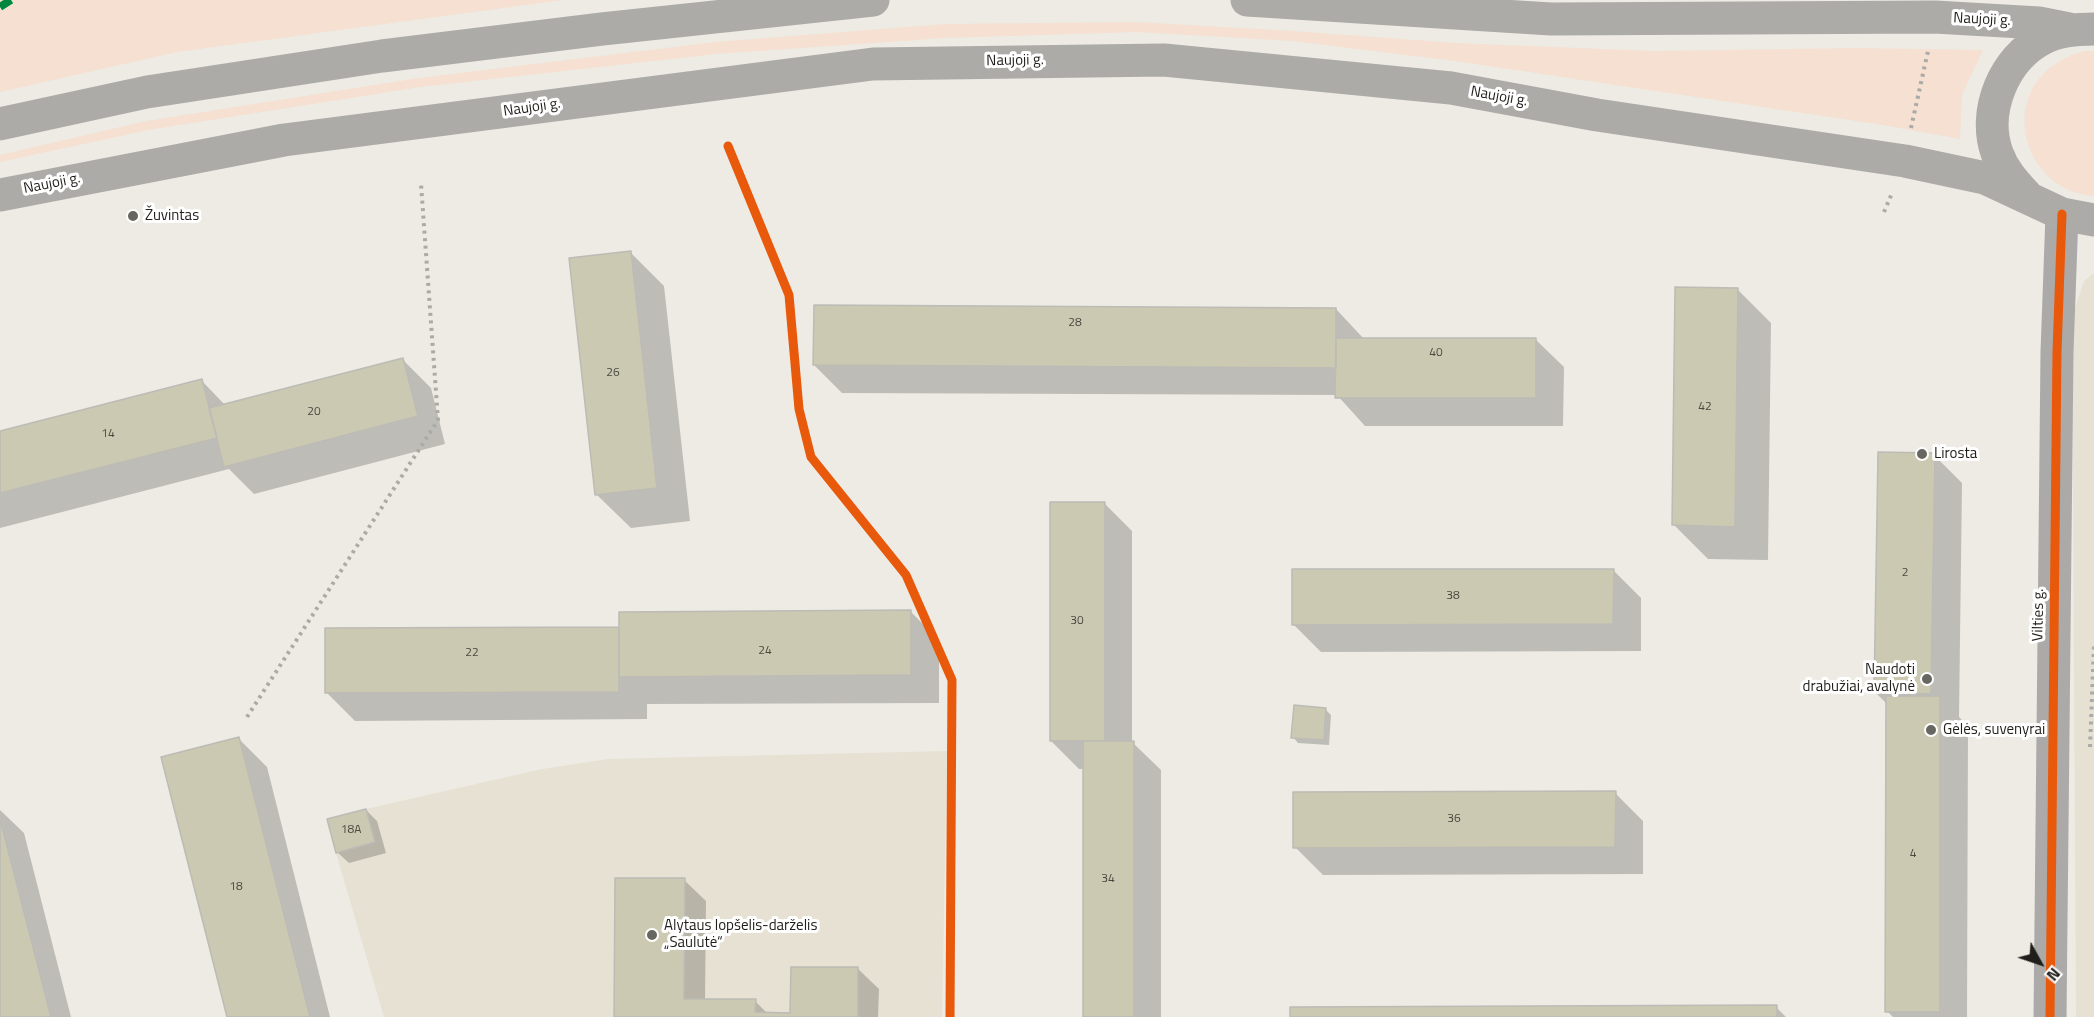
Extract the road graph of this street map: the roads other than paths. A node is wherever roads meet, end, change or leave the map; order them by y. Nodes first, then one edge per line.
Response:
1 (873, 0) edge
2 (1247, 0) edge
3 (2082, 29) edge
4 (0, 124) edge
5 (0, 195) edge
6 (2027, 197) junction
7 (2062, 214) junction
8 (2094, 220) edge
9 (2050, 1017) edge

1 - 4 main road
2 - 3 main road, Naujoji g.
3 - 6 main road
5 - 6 main road, Naujoji g.
6 - 7 main road, Naujoji g.
7 - 8 main road, Naujoji g.
7 - 9 street, Vilties g.

